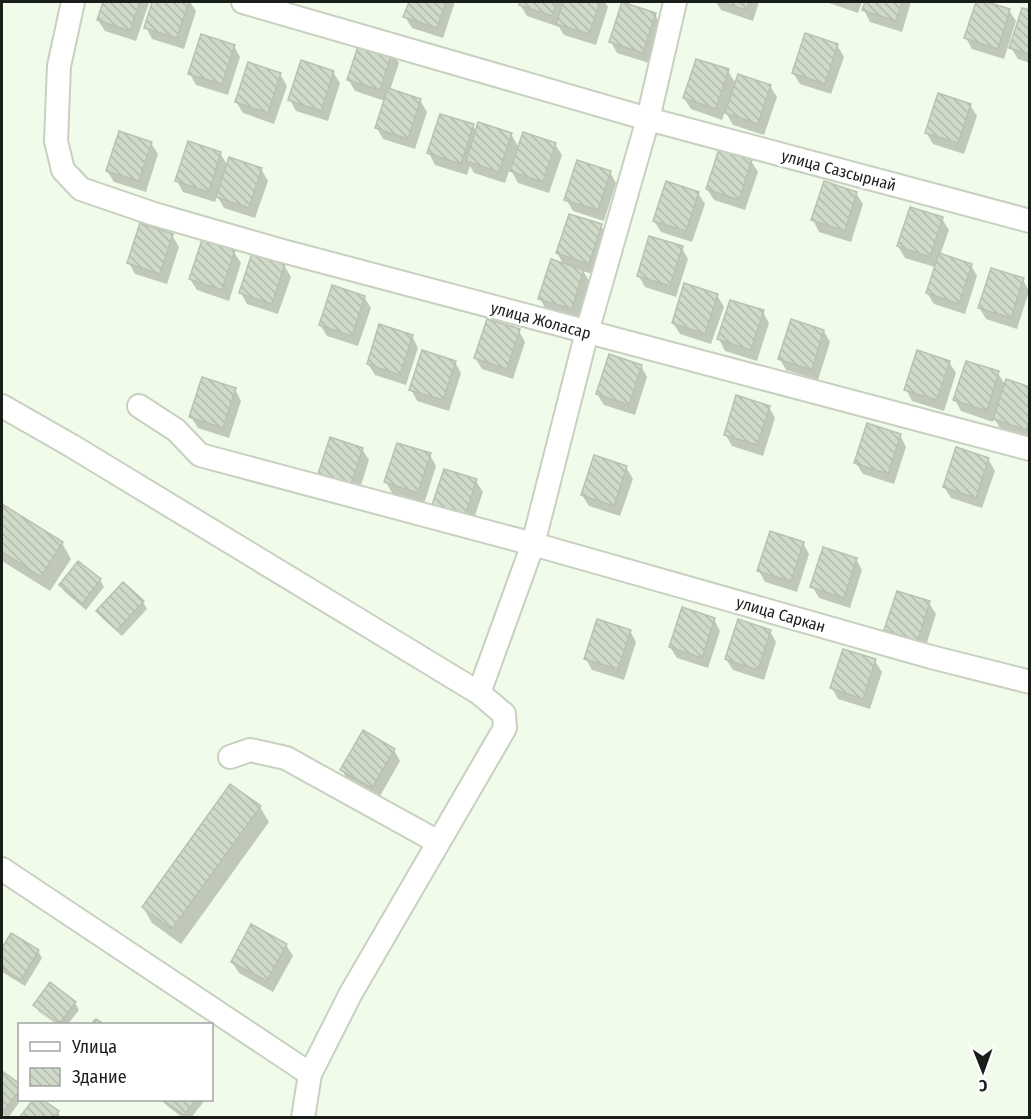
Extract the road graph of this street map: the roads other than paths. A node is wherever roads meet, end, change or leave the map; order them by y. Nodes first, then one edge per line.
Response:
1 (74, 2) edge
2 (243, 2) edge
3 (675, 2) edge
4 (648, 119) junction
5 (1029, 221) edge
6 (587, 332) junction
7 (2, 406) edge
8 (139, 406) dead end
9 (1029, 449) edge
10 (533, 544) junction
11 (1029, 682) edge
12 (479, 693) junction
13 (230, 758) dead end
14 (438, 842) junction
15 (2, 869) edge
16 (310, 1074) junction
17 (303, 1118) edge

1 - 6 street, улица Жоласар
2 - 4 street, улица Сазсырнай
3 - 4 street
4 - 5 street, улица Сазсырнай
4 - 6 street
6 - 9 street, улица Жоласар
6 - 10 street
7 - 12 street
8 - 10 street, улица Саркан
10 - 11 street, улица Саркан
10 - 12 street
12 - 14 street
13 - 14 street
14 - 16 street
15 - 16 street
16 - 17 street

